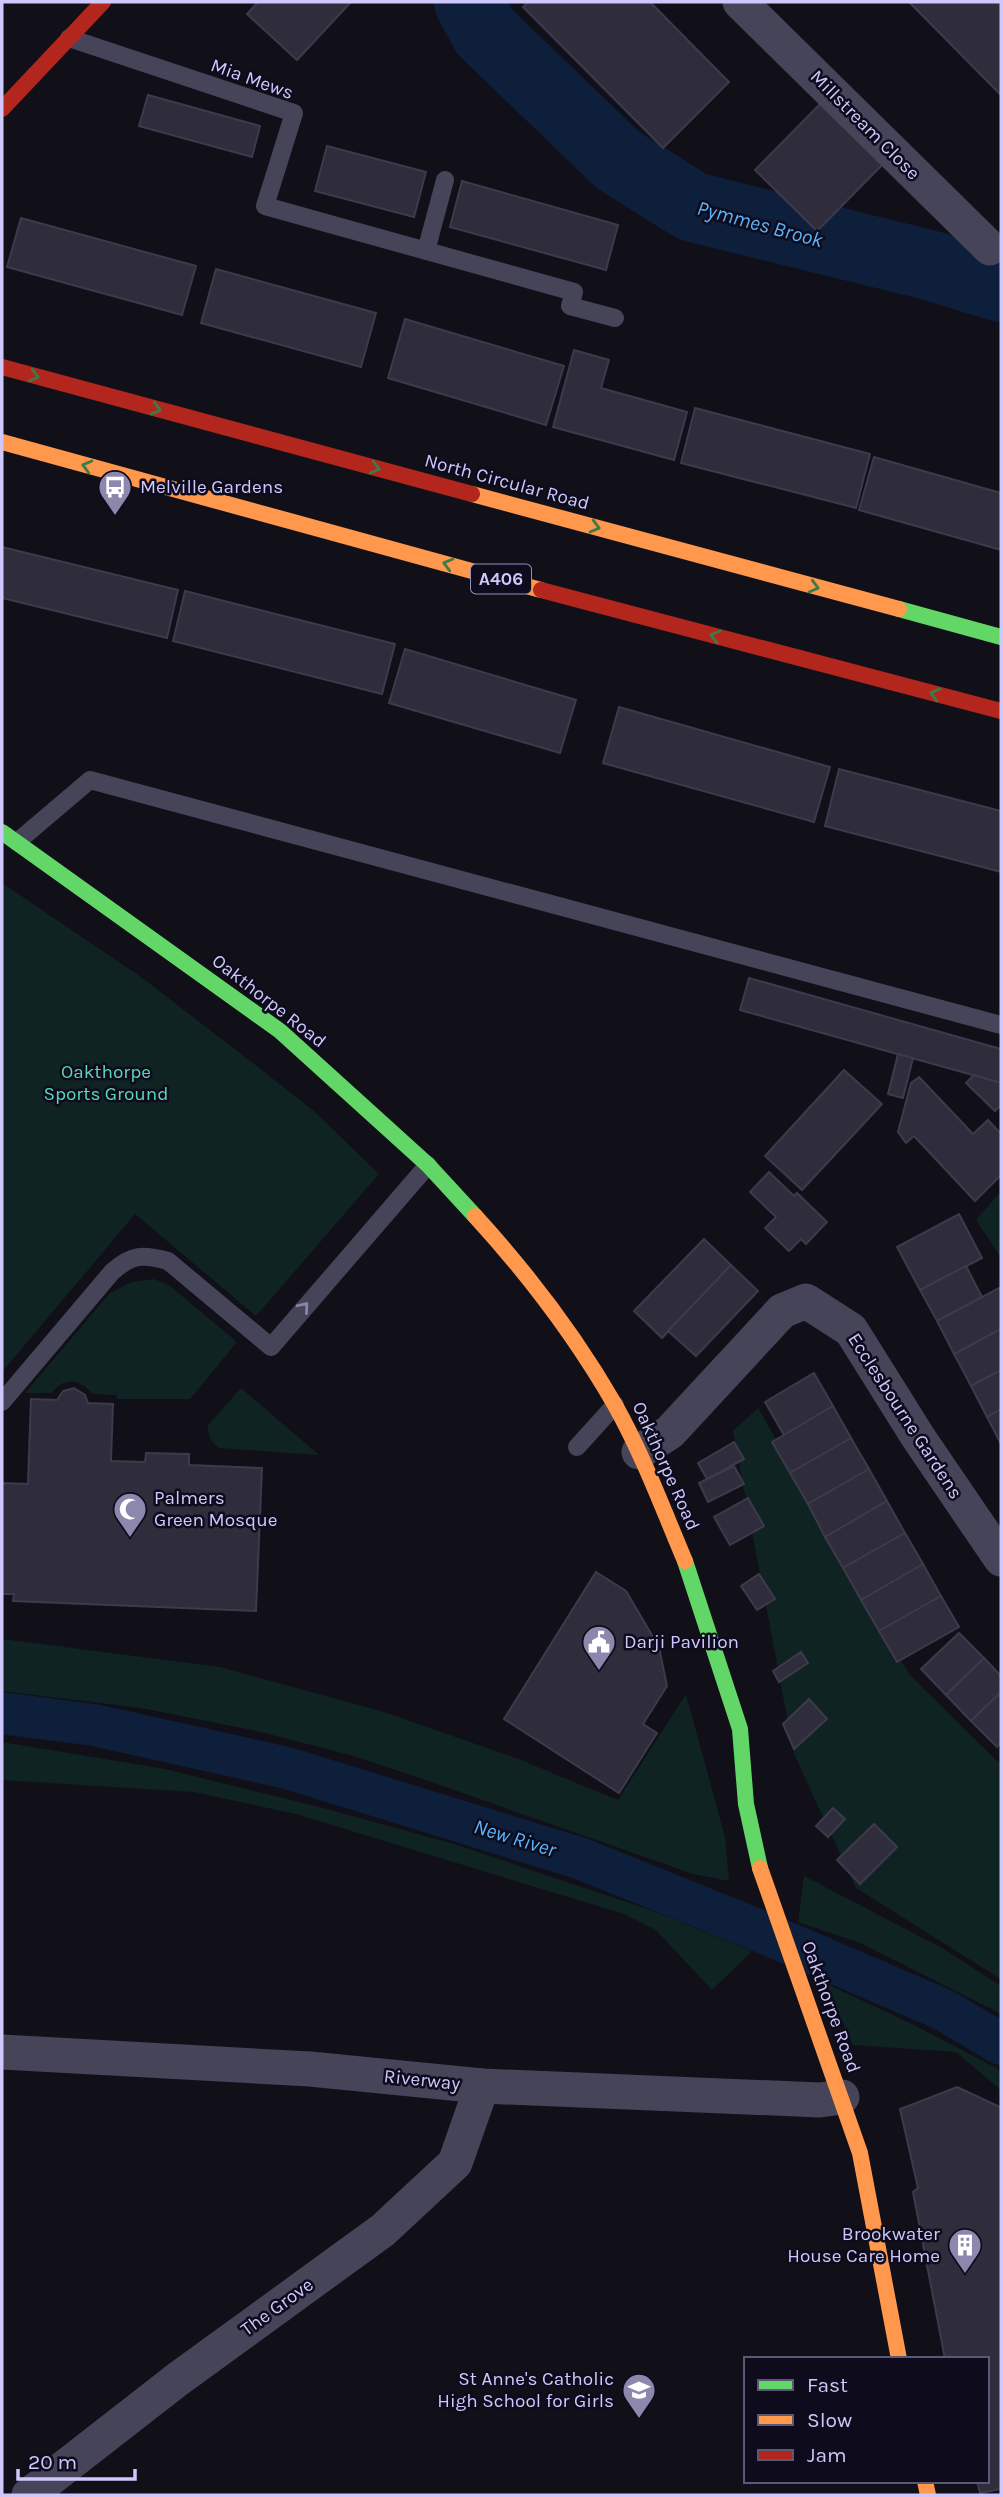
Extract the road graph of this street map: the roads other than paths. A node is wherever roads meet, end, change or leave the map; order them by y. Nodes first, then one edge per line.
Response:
1 (103, 2) edge
2 (740, 2) edge
3 (68, 38) junction
4 (2, 109) edge
5 (445, 180) dead end
6 (990, 248) dead end
7 (426, 251) junction
8 (615, 318) dead end
9 (2, 368) edge
10 (2, 442) edge
11 (1001, 637) edge
12 (1001, 711) edge
13 (9, 837) edge
14 (1001, 1025) edge
15 (428, 1164) junction
16 (2, 1402) edge
17 (615, 1405) junction
18 (577, 1447) dead end
19 (639, 1452) junction
20 (1001, 1559) edge
21 (2, 2052) edge
22 (482, 2086) junction
23 (842, 2097) junction
24 (900, 2357) edge
25 (29, 2495) edge

1 - 3 main road
2 - 6 street, Millstream Close
3 - 4 main road
3 - 7 lane, Mia Mews
5 - 7 lane
7 - 8 lane, Mia Mews
9 -> 11 main road, North Circular Road
12 -> 10 main road, A406
13 - 14 lane
13 - 15 main road, Oakthorpe Road
16 -> 15 lane
15 - 17 main road, Oakthorpe Road
17 - 18 lane
17 - 19 main road, Oakthorpe Road
19 - 20 street, Ecclesbourne Gardens
19 - 23 main road, Oakthorpe Road
21 - 22 street, Riverway
22 - 23 street, Riverway
22 - 25 street, The Grove
23 - 24 main road, Oakthorpe Road

